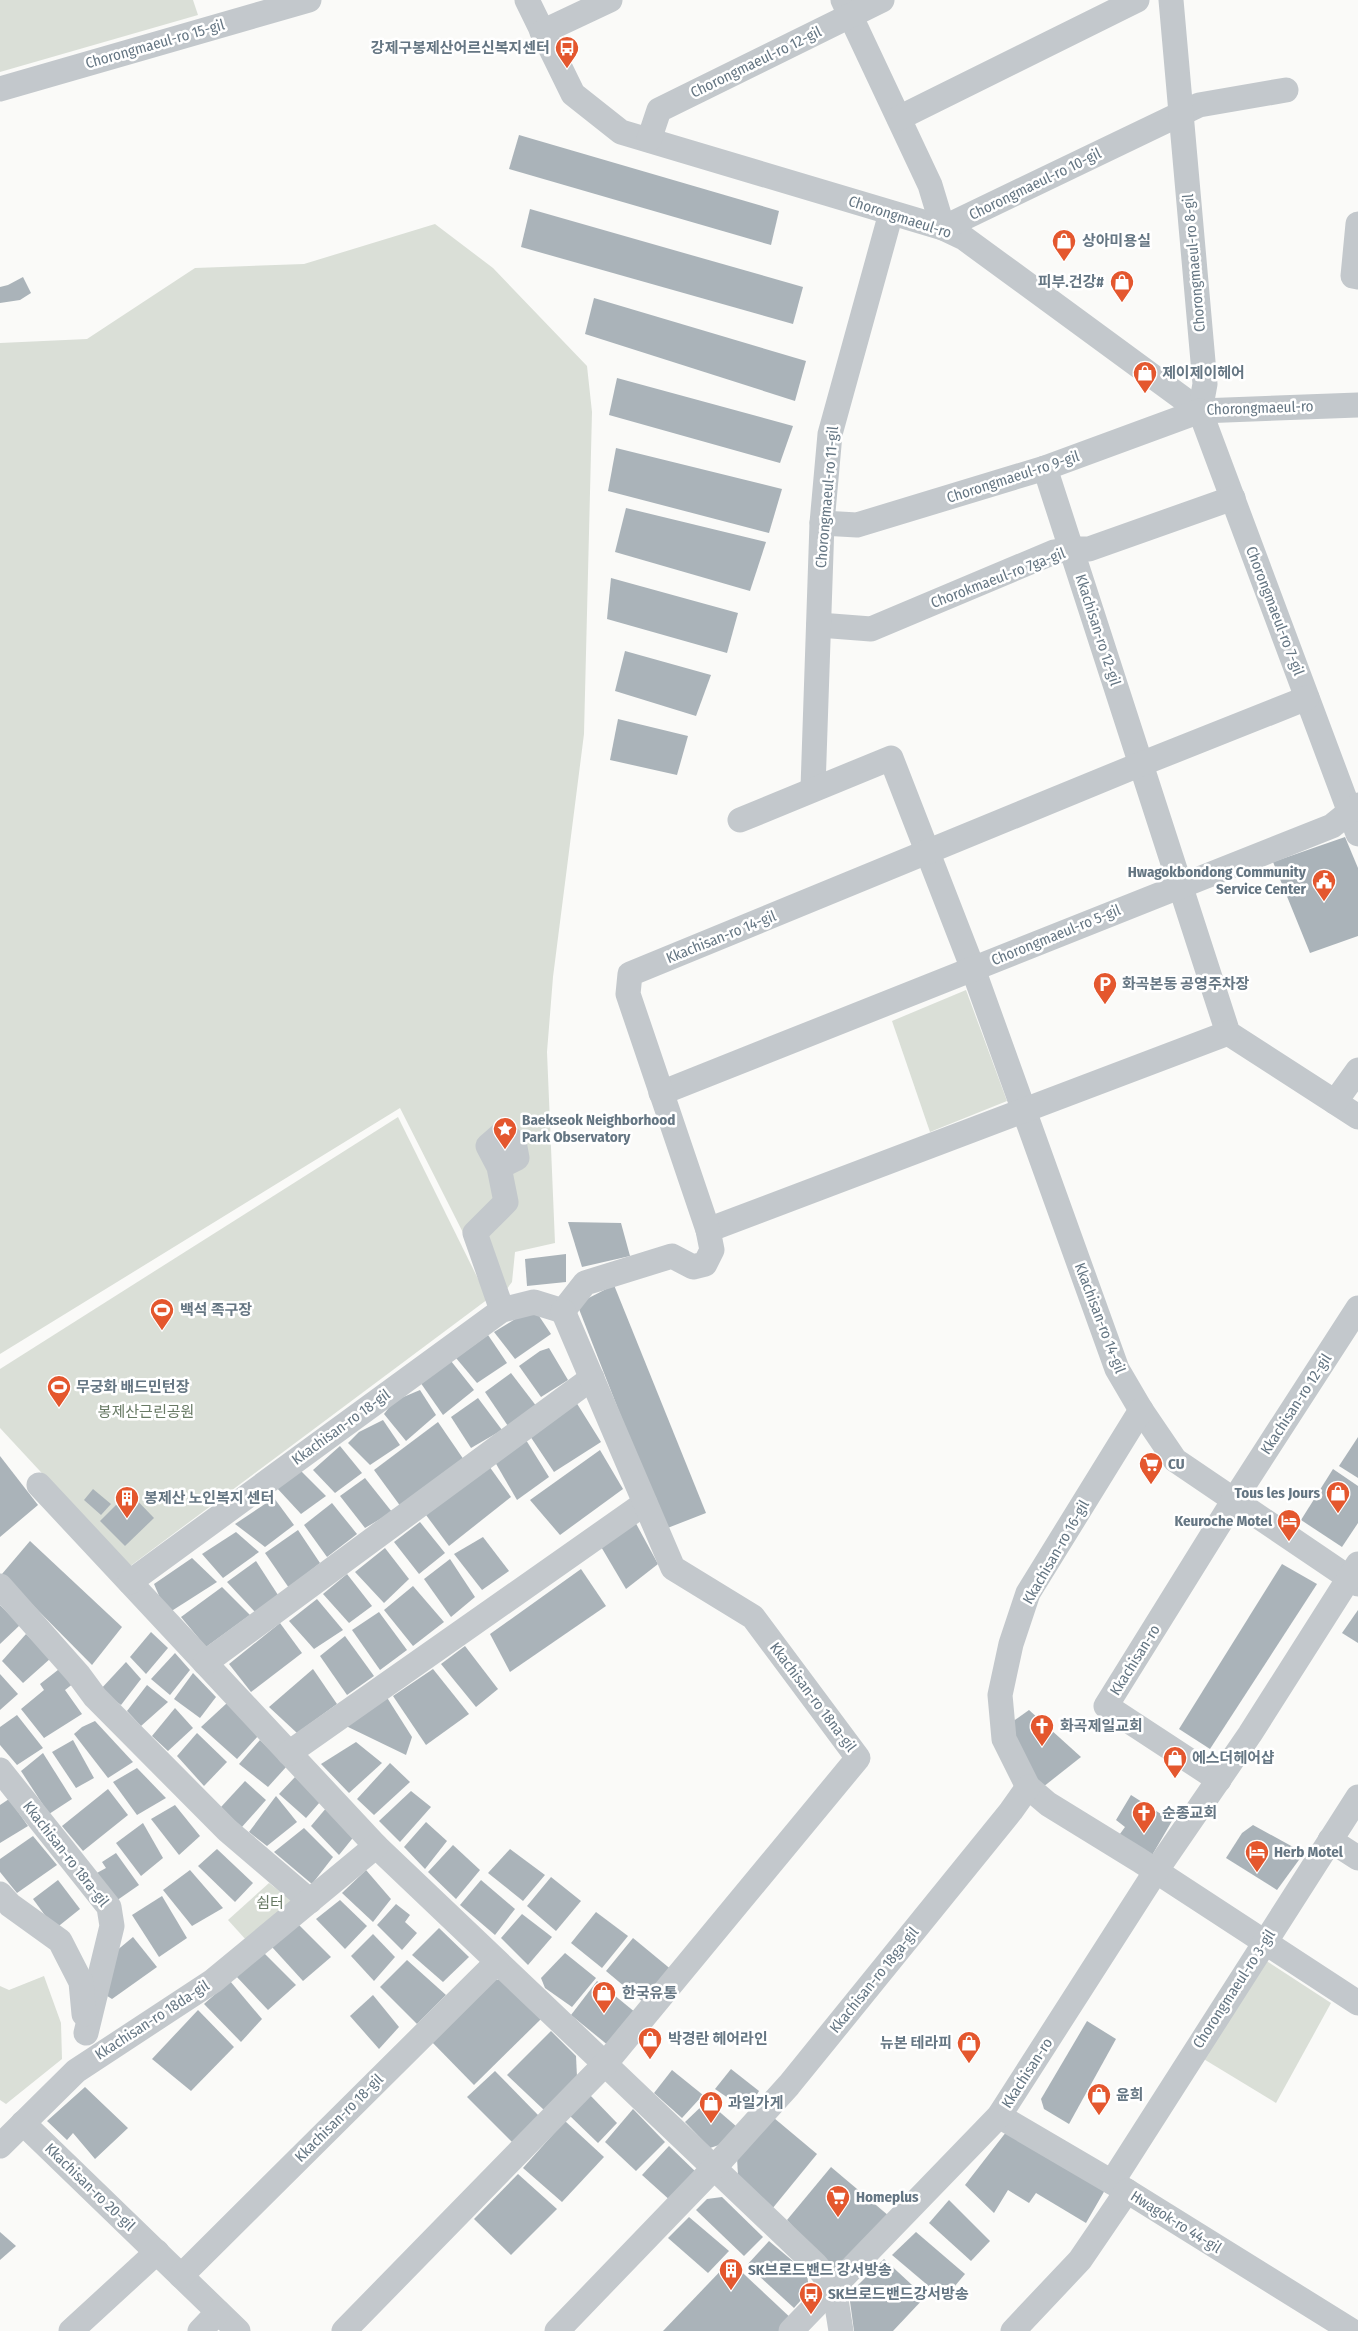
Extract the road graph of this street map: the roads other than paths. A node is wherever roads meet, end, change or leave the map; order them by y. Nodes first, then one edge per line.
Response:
1 (309, 0) edge
2 (527, 0) edge
3 (610, 0) edge
4 (882, 0) edge
5 (1137, 0) edge
6 (1171, 0) edge
7 (847, 8) edge
8 (542, 32) junction
9 (0, 89) edge
10 (1286, 90) dead end
11 (1181, 114) junction
12 (899, 118) junction
13 (649, 140) junction
14 (891, 212) junction
15 (1358, 224) edge
16 (943, 228) junction
17 (1358, 277) edge
18 (1358, 405) edge
19 (1200, 411) junction
20 (1045, 468) junction
21 (1233, 498) junction
22 (822, 522) junction
23 (1071, 549) junction
24 (819, 625) junction
25 (1307, 698) junction
26 (1141, 764) junction
27 (813, 788) junction
28 (1355, 817) edge
29 (740, 820) dead end
30 (927, 852) junction
31 (1180, 886) junction
32 (973, 969) junction
33 (1228, 1033) junction
34 (1358, 1070) edge
35 (661, 1093) junction
36 (1335, 1102) junction
37 (1024, 1109) junction
38 (1358, 1117) edge
39 (499, 1167) dead end
40 (708, 1230) junction
41 (1358, 1308) edge
42 (502, 1310) junction
43 (563, 1311) junction
44 (592, 1378) junction
45 (1142, 1410) junction
46 (39, 1485) dead end
47 (1234, 1500) junction
48 (646, 1503) junction
49 (1355, 1576) edge
50 (130, 1582) junction
51 (0, 1586) edge
52 (205, 1663) junction
53 (288, 1753) junction
54 (0, 1770) edge
55 (1219, 1780) junction
56 (1028, 1787) junction
57 (1358, 1797) edge
58 (1330, 1840) junction
59 (376, 1846) junction
60 (1358, 1858) edge
61 (1156, 1871) junction
62 (0, 1894) edge
63 (310, 1900) junction
64 (1264, 1942) junction
65 (497, 1962) junction
66 (1358, 2003) edge
67 (86, 2033) junction
68 (86, 2064) junction
69 (605, 2064) junction
70 (999, 2116) junction
71 (23, 2123) junction
72 (0, 2146) edge
73 (714, 2168) junction
74 (1120, 2187) junction
75 (156, 2252) junction
76 (181, 2276) junction
77 (834, 2286) junction
78 (218, 2312) junction
79 (71, 2331) edge
80 (200, 2331) edge
81 (238, 2331) edge
82 (344, 2331) edge
83 (557, 2331) edge
84 (790, 2331) edge
85 (841, 2331) edge
86 (1013, 2331) edge
87 (1352, 2331) edge

1 - 9 street, Chorongmaeul-ro 15-gil
2 - 8 street, Chorongmaeul-ro
3 - 8 street
4 - 7 street, Chorongmaeul-ro 12-gil
5 - 12 street
6 - 11 street, Chorongmaeul-ro 8-gil
7 - 12 street
7 - 13 street, Chorongmaeul-ro 12-gil
8 - 13 street, Chorongmaeul-ro
10 - 11 street
11 - 16 street, Chorongmaeul-ro 10-gil
11 - 19 street, Chorongmaeul-ro 8-gil
12 - 16 street
13 - 14 street, Chorongmaeul-ro
14 - 16 street, Chorongmaeul-ro
14 - 22 street, Chorongmaeul-ro 11-gil
15 - 17 street
16 - 19 street, Chorongmaeul-ro
18 - 19 street, Chorongmaeul-ro
19 - 20 street, Chorongmaeul-ro 9-gil
19 - 21 street, Chorongmaeul-ro 7-gil
20 - 22 street, Chorongmaeul-ro 9-gil
20 - 23 street, Kkachisan-ro 12-gil
21 - 23 street, Chorokmaeul-ro 7ga-gil
21 - 25 street, Chorongmaeul-ro 7-gil
22 - 24 street, Chorongmaeul-ro 11-gil
23 - 24 street, Chorokmaeul-ro 7ga-gil
23 - 26 street, Kkachisan-ro 12-gil
24 - 27 street, Chorongmaeul-ro 11-gil
25 - 26 street
25 - 28 street, Chorongmaeul-ro 7-gil
26 - 30 street
26 - 31 street, Kkachisan-ro 12-gil
27 - 29 street, Kkachisan-ro 14-gil
27 - 30 street, Kkachisan-ro 14-gil
28 - 31 street, Chorongmaeul-ro 5-gil
30 - 32 street, Kkachisan-ro 14-gil
30 - 35 street, Kkachisan-ro 14-gil
31 - 32 street, Chorongmaeul-ro 5-gil
31 - 33 street, Kkachisan-ro 12-gil
32 - 35 street
32 - 37 street, Kkachisan-ro 14-gil
33 - 36 street
33 - 37 street
34 - 36 street
35 - 40 street, Kkachisan-ro 14-gil
36 - 38 street
37 - 40 street
37 - 45 street, Kkachisan-ro 14-gil
39 - 42 street
40 - 43 street, Kkachisan-ro 14-gil
41 - 47 street, Kkachisan-ro 12-gil
42 - 43 street, Kkachisan-ro 18-gil
42 - 50 street, Kkachisan-ro 18-gil
43 - 44 street, Kkachisan-ro 18na-gil
44 - 48 street, Kkachisan-ro 18na-gil
44 - 52 street
45 - 47 street, Kkachisan-ro 14-gil
45 - 56 street, Kkachisan-ro 16-gil
46 - 50 street
47 - 49 street, Kkachisan-ro 14-gil
47 - 55 street, Kkachisan-ro
48 - 53 street
48 - 69 street, Kkachisan-ro 18na-gil
49 - 55 street, Kkachisan-ro
50 - 52 street
51 - 63 street
52 - 53 street
53 - 59 street
54 - 67 street, Kkachisan-ro 18ra-gil
55 - 61 street, Kkachisan-ro
56 - 61 street, Kkachisan-ro 16-gil
56 - 73 street, Kkachisan-ro 18ga-gil
57 - 58 street, Chorongmaeul-ro 3-gil
58 - 60 street
58 - 64 street, Chorongmaeul-ro 3-gil
59 - 63 street, Kkachisan-ro 18da-gil
59 - 65 street
61 - 64 street, Kkachisan-ro 16-gil
61 - 70 street, Kkachisan-ro
62 - 67 street, Kkachisan-ro 18ra-gil
63 - 68 street, Kkachisan-ro 18da-gil
64 - 66 street, Kkachisan-ro 16-gil
64 - 74 street, Chorongmaeul-ro 3-gil
65 - 69 street
65 - 76 street, Kkachisan-ro 18-gil
67 - 68 street, Kkachisan-ro 18ra-gil
68 - 71 street, Kkachisan-ro 18da-gil
69 - 73 street
69 - 82 street
70 - 74 street, Hwagok-ro 44-gil
70 - 77 street, Kkachisan-ro
71 - 72 street, Kkachisan-ro 18da-gil
71 - 75 street, Kkachisan-ro 20-gil
73 - 77 street
73 - 83 street
74 - 86 street, Chorongmaeul-ro 3-gil
74 - 87 street, Hwagok-ro 44-gil
75 - 76 street, Kkachisan-ro 20-gil
75 - 79 street
76 - 78 street, Kkachisan-ro 20-gil
77 - 84 street, Kkachisan-ro
77 - 85 street
78 - 80 street
78 - 81 street, Kkachisan-ro 20-gil

